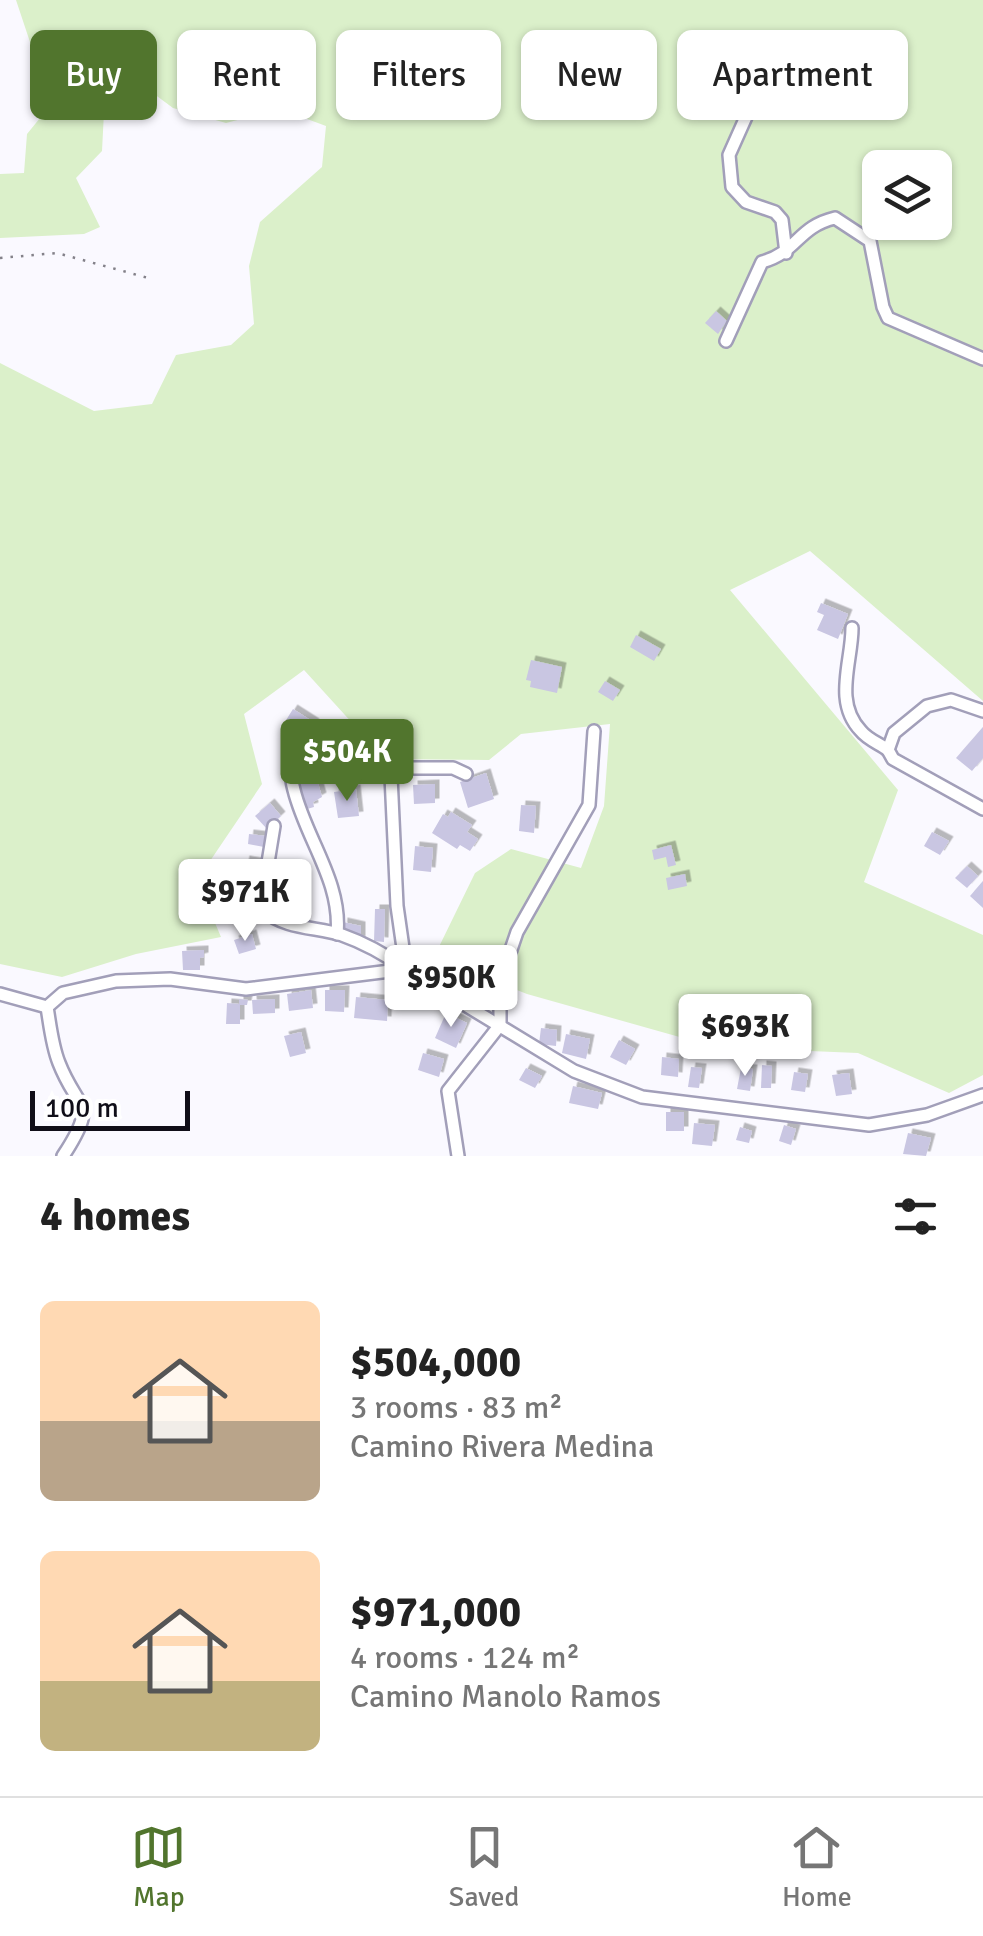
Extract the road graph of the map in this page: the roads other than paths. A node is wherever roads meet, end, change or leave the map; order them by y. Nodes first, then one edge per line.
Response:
1 (745, 120) edge
2 (786, 254) junction
3 (726, 340) dead end
4 (983, 359) edge
5 (852, 628) dead end
6 (983, 711) edge
7 (594, 731) dead end
8 (292, 735) dead end
9 (888, 750) junction
10 (466, 774) dead end
11 (983, 809) edge
12 (274, 826) dead end
13 (337, 934) junction
14 (406, 970) junction
15 (0, 994) edge
16 (47, 1007) junction
17 (500, 1025) junction
18 (983, 1094) edge
19 (63, 1156) edge
20 (458, 1156) edge

1 - 2 street
2 - 3 street
2 - 4 street
5 - 9 street
6 - 9 street
7 - 17 street
8 - 13 street
9 - 11 street
10 - 14 street
12 - 13 street
13 - 14 street
14 - 16 street
14 - 17 street
15 - 16 street
16 - 19 street
17 - 18 street
17 - 20 street

